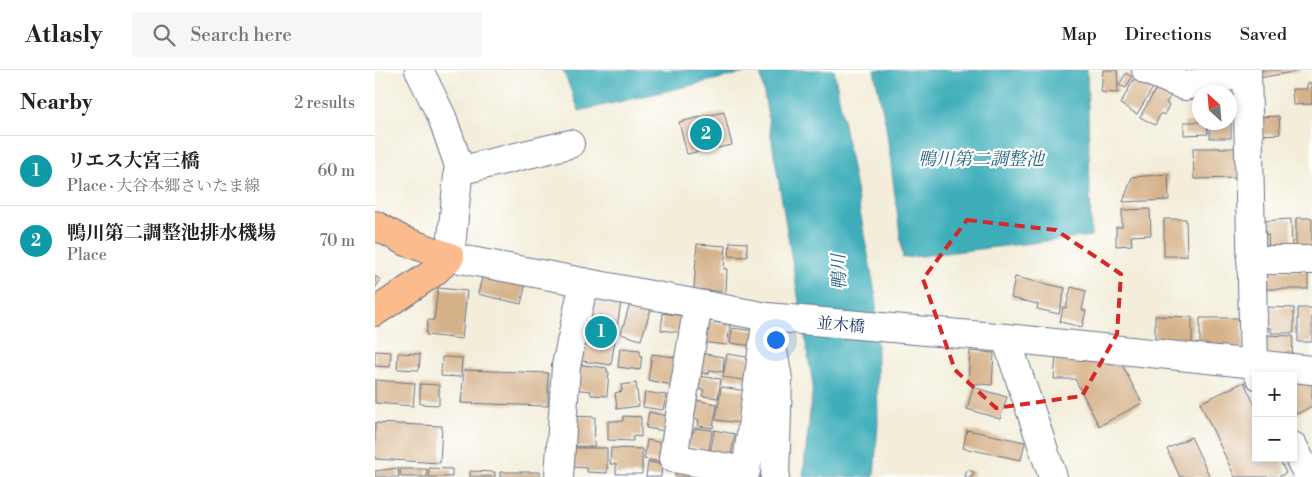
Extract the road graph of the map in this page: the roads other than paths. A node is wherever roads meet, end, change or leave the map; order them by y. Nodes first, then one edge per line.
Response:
1 (419, 70) edge
2 (1146, 70) edge
3 (1247, 72) edge
4 (570, 144) dead end
5 (458, 171) junction
6 (375, 225) edge
7 (450, 257) junction
8 (1251, 260) junction
9 (1312, 260) edge
10 (584, 282) junction
11 (698, 304) junction
12 (375, 312) edge
13 (772, 317) junction
14 (1007, 338) junction
15 (1312, 370) edge
16 (1256, 371) edge
17 (1297, 454) edge
18 (559, 477) edge
19 (775, 477) edge
20 (1053, 477) edge
21 (1309, 477) edge

1 - 5 street
2 - 3 street
3 - 8 street
4 - 5 street
5 - 7 street
6 - 7 main road
7 - 10 street, 並木橋
7 - 12 main road
8 - 9 street
8 - 16 street
10 - 11 street, 並木橋
10 - 18 street
11 - 13 street, 並木橋
11 - 13 street
13 - 14 street, 並木橋
13 - 19 street
14 - 16 street, 並木橋
14 - 20 street
15 - 16 street, 並木橋
17 - 21 street

